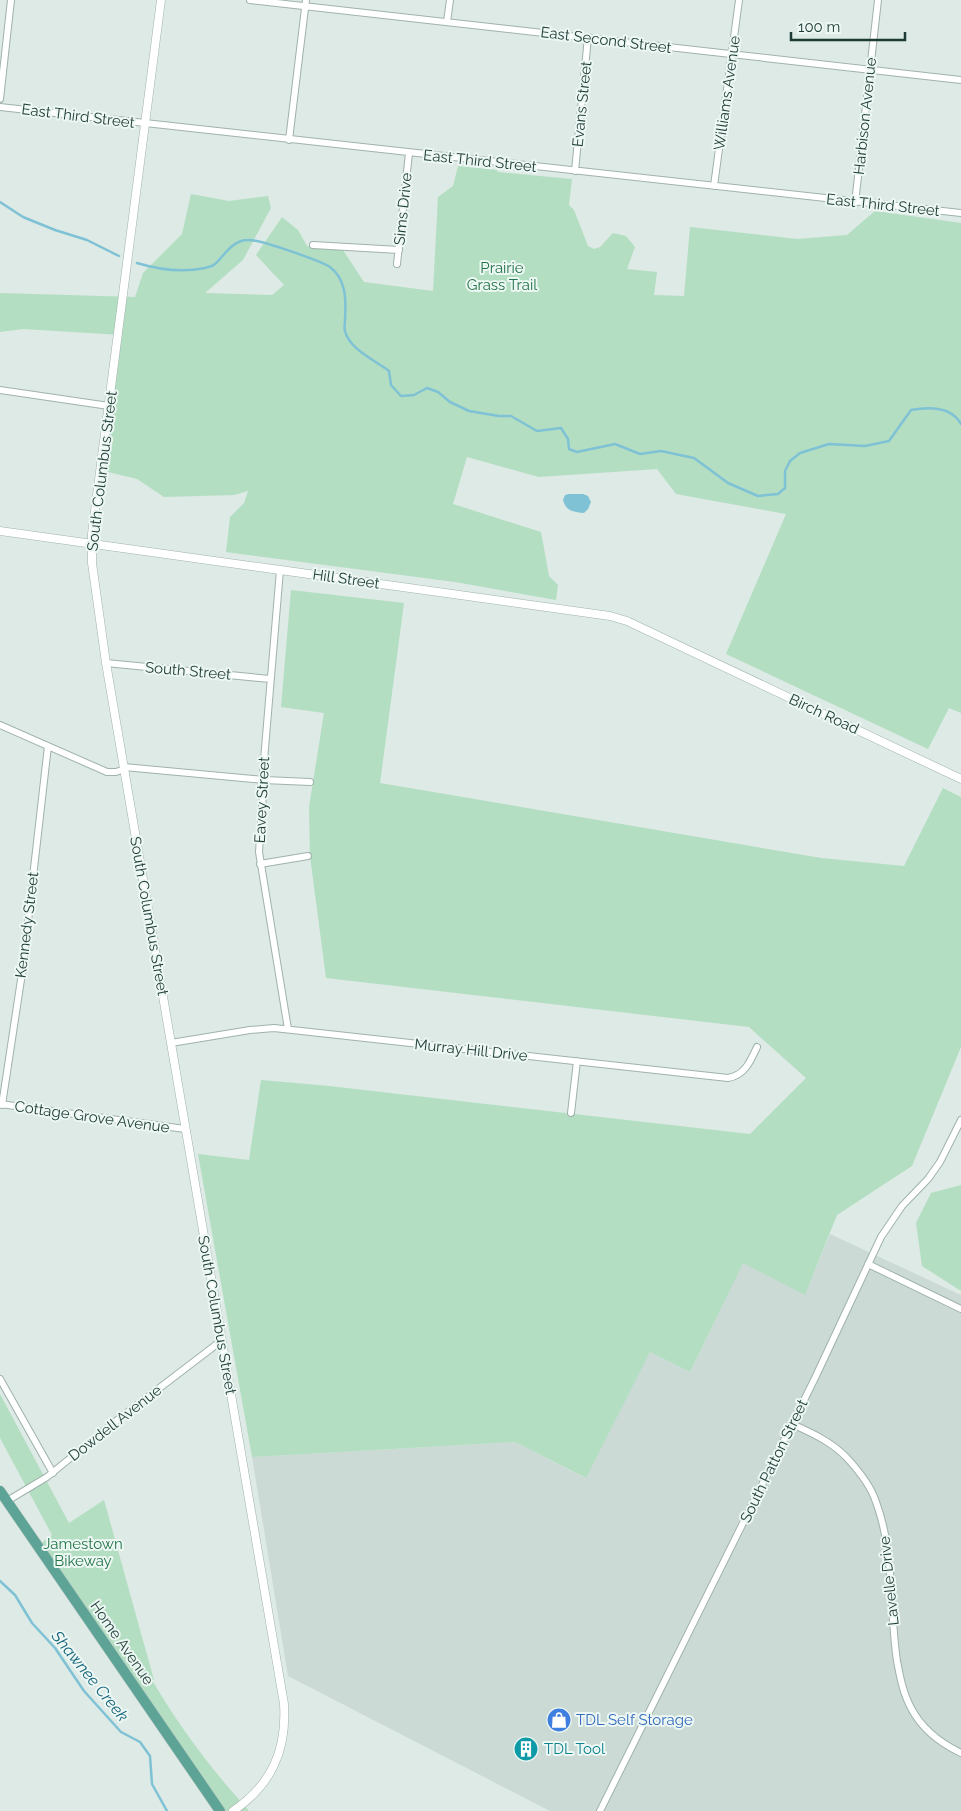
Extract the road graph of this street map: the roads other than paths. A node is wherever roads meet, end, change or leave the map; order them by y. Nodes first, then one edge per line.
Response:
1 (11, 0) edge
2 (161, 0) edge
3 (250, 0) edge
4 (450, 0) edge
5 (739, 0) edge
6 (878, 0) edge
7 (305, 3) edge
8 (448, 22) junction
9 (588, 37) junction
10 (732, 54) junction
11 (869, 70) junction
12 (961, 80) edge
13 (0, 99) edge
14 (0, 107) edge
15 (145, 124) junction
16 (289, 140) junction
17 (409, 153) junction
18 (575, 171) junction
19 (714, 186) junction
20 (856, 202) junction
21 (961, 213) edge
22 (313, 245) dead end
23 (399, 250) junction
24 (397, 264) dead end
25 (0, 390) edge
26 (109, 406) junction
27 (0, 532) edge
28 (92, 544) junction
29 (280, 570) junction
30 (686, 649) joint
31 (106, 663) junction
32 (270, 679) junction
33 (0, 725) edge
34 (48, 746) junction
35 (124, 768) junction
36 (961, 779) edge
37 (264, 780) junction
38 (310, 782) dead end
39 (308, 856) dead end
40 (260, 864) junction
41 (288, 1029) junction
42 (171, 1043) junction
43 (757, 1047) dead end
44 (577, 1061) junction
45 (1, 1104) edge
46 (571, 1113) dead end
47 (961, 1120) edge
48 (185, 1129) junction
49 (868, 1264) junction
50 (961, 1309) edge
51 (221, 1341) junction
52 (0, 1379) edge
53 (792, 1424) junction
54 (53, 1472) junction
55 (0, 1491) edge
56 (7, 1501) junction
57 (961, 1753) edge
58 (220, 1811) edge
59 (233, 1811) edge
60 (600, 1811) edge

1 - 13 street
2 - 15 street, South Columbus Street
3 - 7 street, East Second Street
4 - 8 street
5 - 10 street, Williams Avenue
6 - 11 street, Harbison Avenue
7 - 8 street, East Second Street
7 - 16 street
8 - 9 street, East Second Street
9 - 10 street, East Second Street
9 - 18 street, Evans Street
10 - 11 street, East Second Street
10 - 19 street, Williams Avenue
11 - 12 street, East Second Street
11 - 20 street, Harbison Avenue
14 - 15 street, East Third Street
15 - 16 street, East Third Street
15 - 26 street, South Columbus Street
16 - 17 street, East Third Street
17 - 18 street, East Third Street
17 - 23 street, Sims Drive
18 - 19 street, East Third Street
19 - 20 street, East Third Street
20 - 21 street, East Third Street
22 - 23 street
23 - 24 street, Sims Drive
25 - 26 street
26 - 28 street, South Columbus Street
27 - 28 street, Hill Street
28 - 29 street, Hill Street
28 - 31 street, South Columbus Street
29 - 30 street, Hill Street
29 - 32 street, Eavey Street
30 - 36 street, Birch Road
31 - 32 street, South Street
31 - 35 street, South Columbus Street
32 - 37 street, Eavey Street
33 - 34 street
34 - 35 street
34 - 45 street, Kennedy Street
35 - 37 street
35 - 42 street, South Columbus Street
37 - 38 street
37 - 40 street, Eavey Street
39 - 40 street
40 - 41 street, Eavey Street
41 - 42 street, Murray Hill Drive
41 - 44 street, Murray Hill Drive
42 - 48 street, South Columbus Street
43 - 44 street, Murray Hill Drive
44 - 46 street
45 - 48 street, Cottage Grove Avenue
47 - 49 street, South Patton Street
48 - 51 street, South Columbus Street
49 - 50 street
49 - 53 street, South Patton Street
51 - 54 street, Dowdell Avenue
51 - 59 street, South Columbus Street
52 - 54 street
53 - 57 street, Lavelle Drive
53 - 60 street, South Patton Street
54 - 56 street, Dowdell Avenue
55 - 56 main road, Home Avenue
56 - 58 main road, Home Avenue

